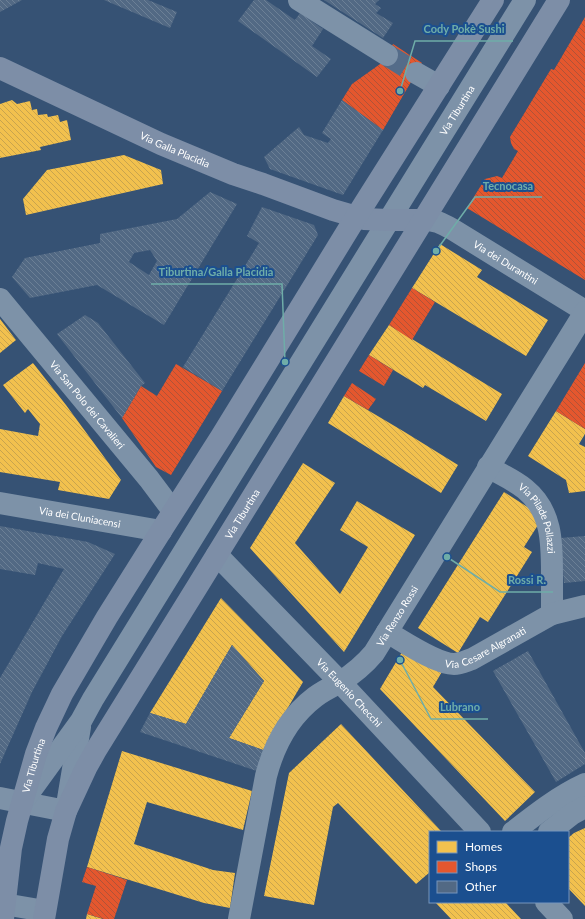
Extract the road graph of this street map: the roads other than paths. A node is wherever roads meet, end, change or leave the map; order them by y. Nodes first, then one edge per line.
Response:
1 (299, 0) edge
2 (493, 0) edge
3 (525, 0) edge
4 (559, 0) edge
5 (387, 56) tunnel mouth
6 (0, 68) edge
7 (416, 73) tunnel mouth
8 (439, 86) junction
9 (356, 217) junction
10 (388, 220) junction
11 (423, 220) junction
12 (0, 298) edge
13 (585, 312) edge
14 (488, 467) junction
15 (0, 503) edge
16 (173, 511) junction
17 (160, 531) junction
18 (217, 555) junction
19 (585, 606) edge
20 (552, 614) junction
21 (387, 632) junction
22 (340, 682) junction
23 (81, 722) junction
24 (585, 784) edge
25 (0, 798) edge
26 (23, 802) junction
27 (585, 807) edge
28 (66, 811) junction
29 (479, 831) edge
30 (514, 831) edge
31 (550, 831) edge
32 (547, 903) edge
33 (3, 912) edge
34 (45, 915) edge
35 (239, 919) edge
36 (562, 919) edge

1 - 5 street
2 - 8 main road, Via Tiburtina
3 - 10 street, Via Tiburtina
4 - 11 main road, Via Tiburtina
6 - 9 main road, Via Galla Placidia
7 - 8 street
8 - 9 main road, Via Tiburtina
9 - 10 main road
9 - 16 main road, Via Tiburtina
10 - 11 main road
10 - 23 street, Via Tiburtina
11 - 13 street, Via dei Durantini
11 - 18 main road, Via Tiburtina
12 - 16 street, Via San Polo dei Cavalieri
13 - 14 street, Via Renzo Rossi
14 - 20 street, Via Pilade Pollazzi
14 - 21 street, Via Renzo Rossi
15 - 17 street, Via dei Cluniacensi
16 - 17 main road, Via Tiburtina
17 - 26 main road, Via Tiburtina
18 - 22 street, Via Eugenio Checchi
18 - 28 main road, Via Tiburtina
19 - 20 street, Via Cesare Algranati
20 - 21 street, Via Cesare Algranati
21 - 22 street, Via Renzo Rossi
22 - 29 street, Via Eugenio Checchi
22 - 35 street, Via Renzo Rossi
23 - 26 street, Via Tiburtina
23 - 28 street, Via Tiburtina
24 - 30 street
25 - 26 street
26 - 28 street
26 - 33 main road, Via Tiburtina
27 - 31 street
28 - 34 main road, Via Tiburtina
32 - 36 street
33 - 34 street

